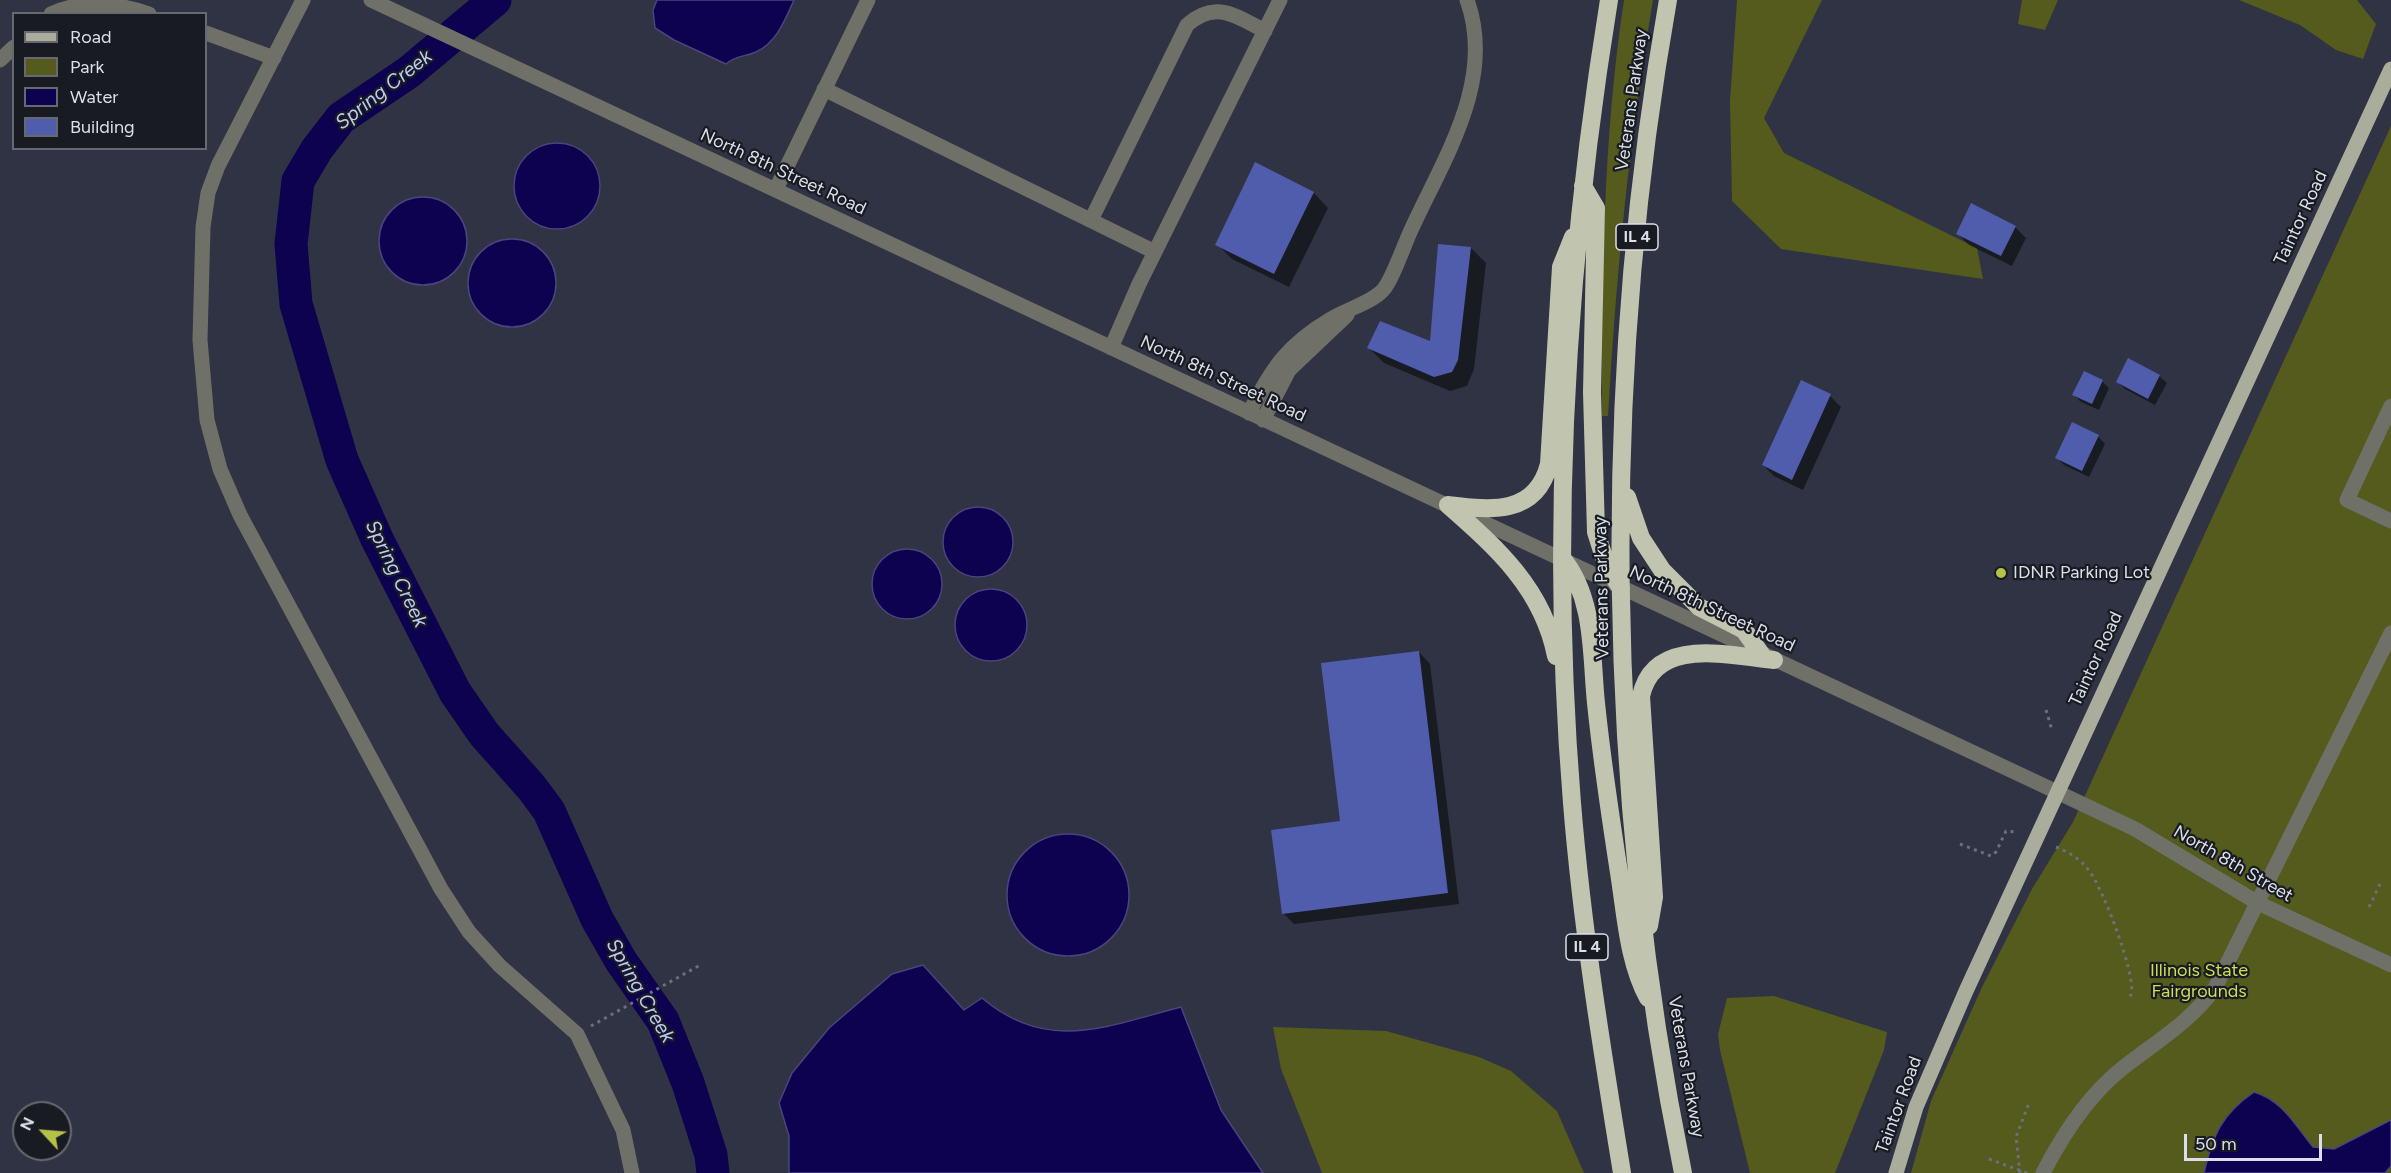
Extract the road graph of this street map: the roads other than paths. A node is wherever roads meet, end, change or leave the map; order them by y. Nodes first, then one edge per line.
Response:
1 (303, 0) edge
2 (371, 0) edge
3 (868, 0) edge
4 (1280, 0) edge
5 (1467, 0) edge
6 (1609, 0) edge
7 (1668, 0) edge
8 (56, 12) edge
9 (141, 12) edge
10 (1265, 31) junction
11 (207, 33) edge
12 (12, 49) edge
13 (274, 58) junction
14 (0, 60) edge
15 (2391, 69) edge
16 (824, 88) junction
17 (2386, 93) edge
18 (1583, 186) junction
19 (776, 189) junction
20 (1091, 220) junction
21 (1579, 222) junction
22 (1155, 252) junction
23 (1111, 348) junction
24 (2391, 406) edge
25 (1256, 416) junction
26 (1621, 475) junction
27 (1448, 505) junction
28 (2391, 521) edge
29 (1563, 559) junction
30 (1621, 588) junction
31 (2391, 633) edge
32 (1768, 657) junction
33 (1568, 719) junction
34 (2058, 793) junction
35 (2258, 903) junction
36 (1646, 949) junction
37 (2391, 965) edge
38 (1654, 1011) junction
39 (632, 1173) edge
40 (1622, 1173) edge
41 (1683, 1173) edge
42 (1896, 1173) edge
43 (2043, 1173) edge

1 - 13 street
2 - 19 street, North 8th Street Road
3 - 16 street
4 - 10 street
5 - 25 street
6 - 18 highway, Veterans Parkway / IL 4
7 - 26 highway, Veterans Parkway / IL 4
8 - 9 street
10 - 20 street
10 - 22 street
11 - 13 street
12 - 14 street
13 - 39 street
15 - 17 main road, Taintor Road
16 - 19 street
16 - 20 street
17 - 34 main road, Taintor Road
18 - 21 highway, Veterans Parkway / IL 4
18 - 30 highway
19 - 23 street, North 8th Street Road
20 - 22 street
21 - 27 highway
21 - 29 highway, Veterans Parkway / IL 4
22 - 23 street
23 - 25 street, North 8th Street Road
24 - 28 street
25 - 27 street, North 8th Street Road
26 - 30 highway, Veterans Parkway / IL 4
26 - 32 highway
27 - 29 street, North 8th Street Road
27 - 33 highway
29 - 30 street, North 8th Street Road
29 - 33 highway, Veterans Parkway / IL 4
29 - 38 highway
30 - 32 street, North 8th Street Road
30 - 36 highway, Veterans Parkway / IL 4
31 - 35 street
32 - 34 street, North 8th Street Road
32 - 36 highway
33 - 40 highway, Veterans Parkway / IL 4
34 - 35 street, North 8th Street
34 - 42 main road, Taintor Road
35 - 37 street, North 8th Street
35 - 43 street
36 - 38 highway, Veterans Parkway / IL 4
38 - 41 highway, Veterans Parkway / IL 4

